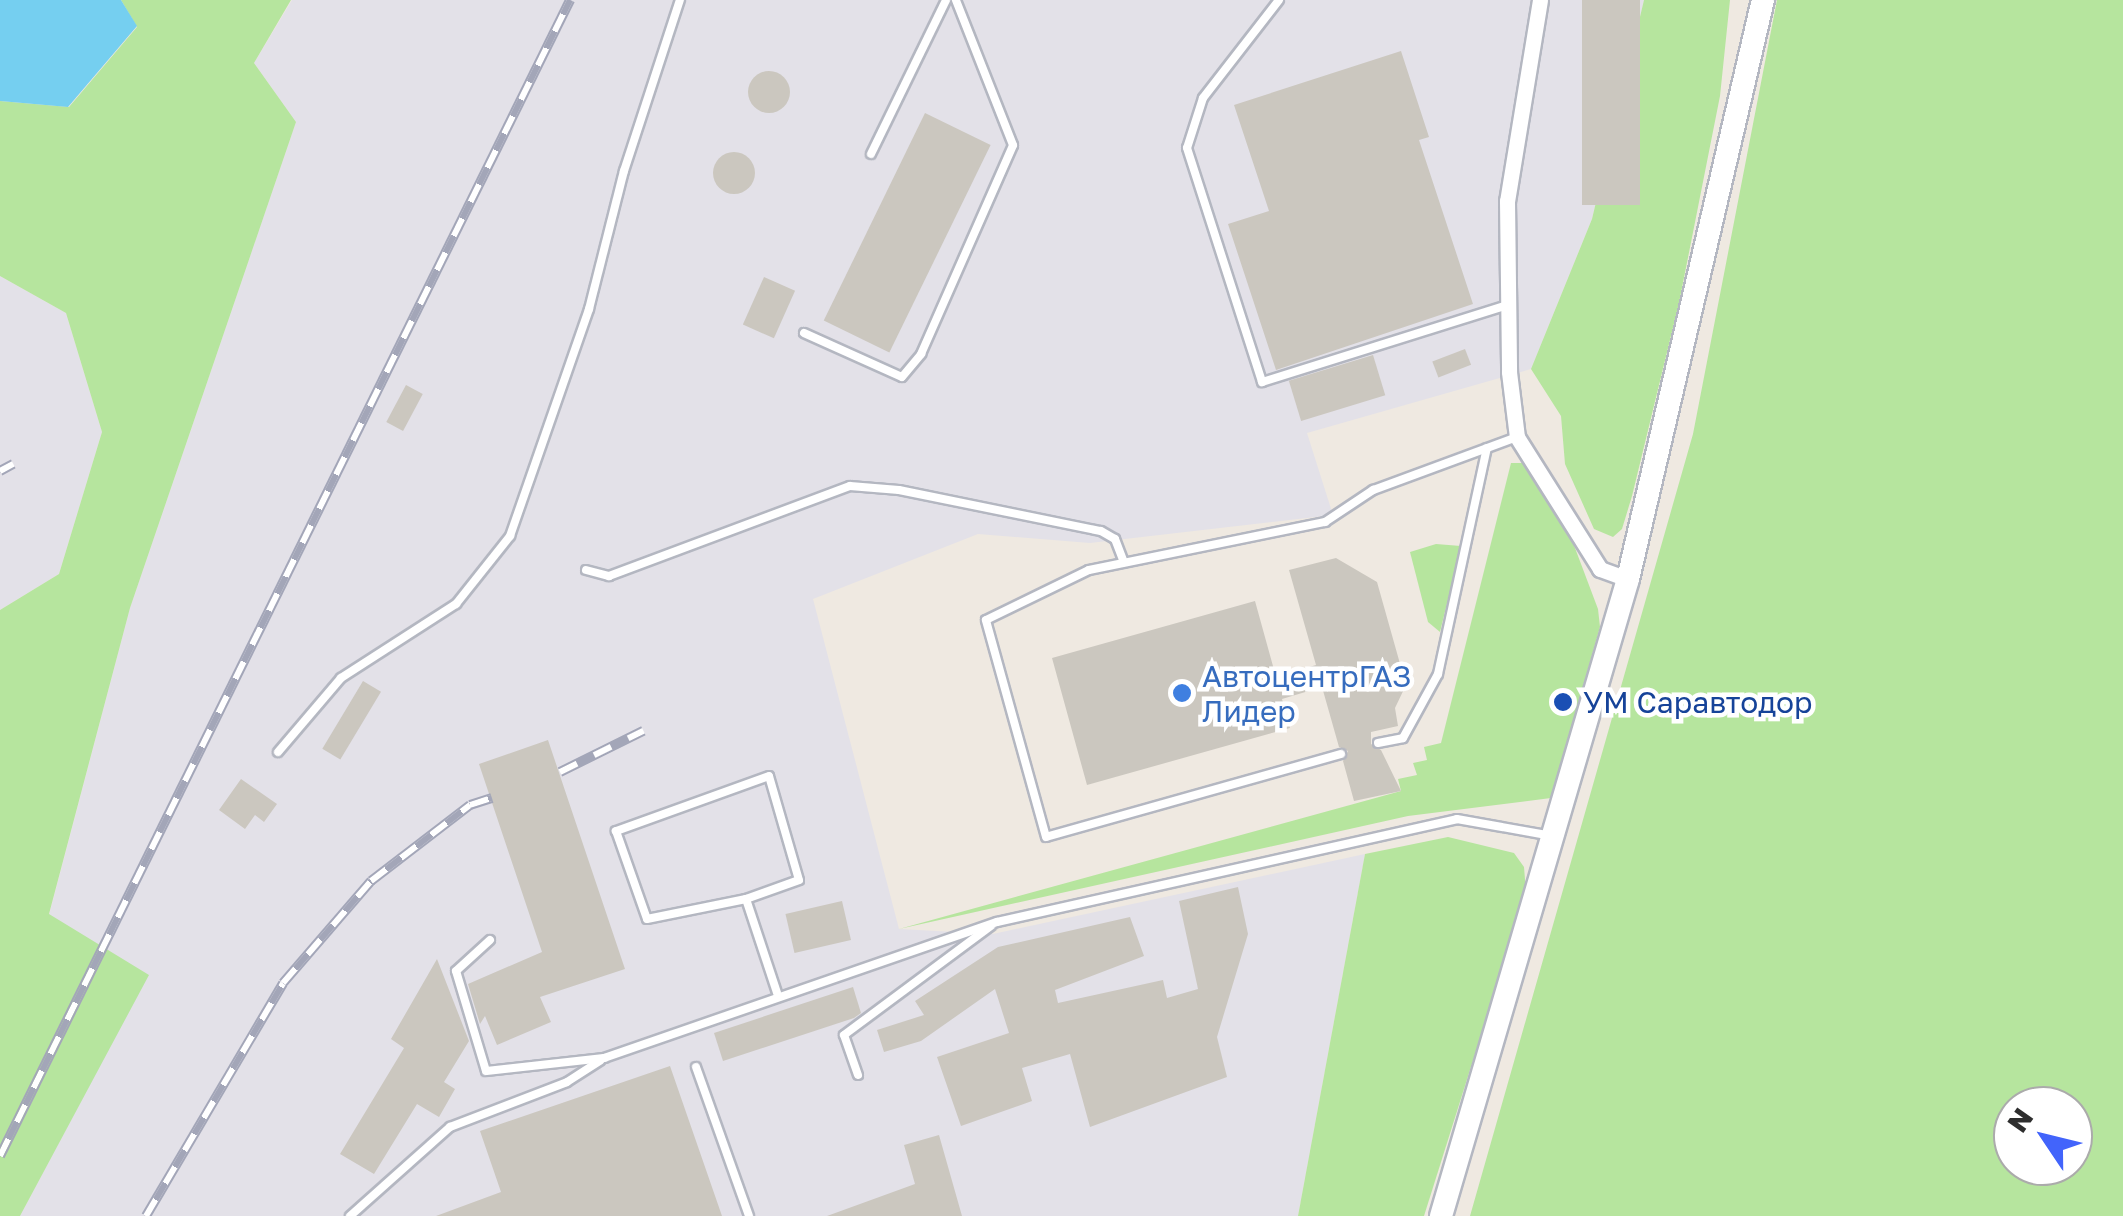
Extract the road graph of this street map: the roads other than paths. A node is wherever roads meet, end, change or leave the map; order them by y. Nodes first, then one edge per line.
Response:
1 (680, 0) edge
2 (946, 0) edge
3 (956, 0) edge
4 (1279, 0) edge
5 (1540, 0) edge
6 (1763, 0) edge
7 (871, 154) dead end
8 (1508, 304) junction
9 (804, 333) dead end
10 (1517, 438) junction
11 (1487, 448) junction
12 (1124, 562) junction
13 (586, 570) dead end
14 (1628, 579) junction
15 (1378, 744) dead end
16 (278, 752) dead end
17 (1341, 754) dead end
18 (1556, 836) junction
19 (746, 899) junction
20 (997, 922) junction
21 (490, 940) dead end
22 (778, 993) junction
23 (604, 1058) junction
24 (696, 1067) dead end
25 (858, 1074) dead end
26 (350, 1216) edge
27 (748, 1216) edge
28 (1441, 1216) edge

1 - 16 lane
2 - 7 lane
3 - 9 lane
4 - 8 lane
5 - 8 street
6 - 14 main road
8 - 10 street
10 - 11 lane
10 - 14 street
11 - 12 lane
11 - 15 lane
12 - 13 lane
12 - 17 lane
14 - 18 main road
18 - 20 lane
18 - 28 main road
19 - 19 lane
19 - 22 lane
20 - 22 lane
20 - 25 lane
21 - 23 lane
22 - 23 lane
23 - 26 lane
24 - 27 lane

